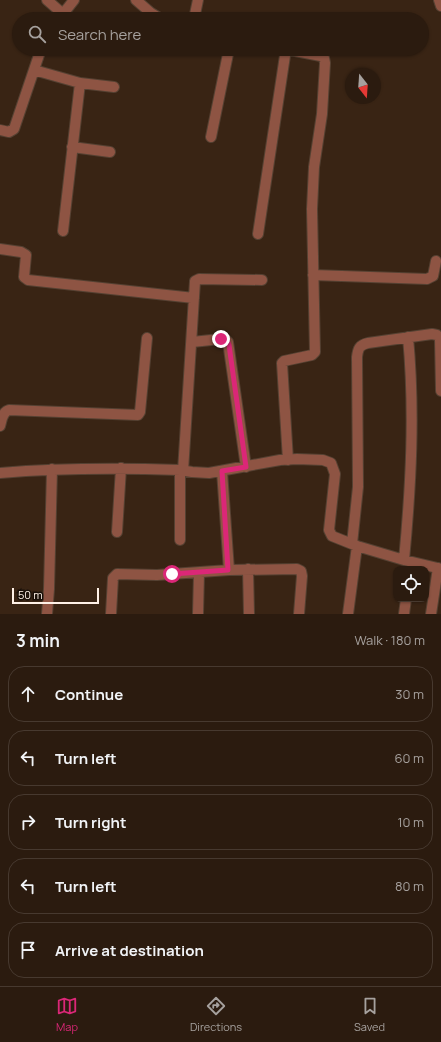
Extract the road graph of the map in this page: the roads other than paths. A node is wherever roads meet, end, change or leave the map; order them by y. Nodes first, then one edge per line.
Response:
1 (47, 0) edge
2 (74, 0) edge
3 (136, 0) edge
4 (198, 0) edge
5 (439, 0) edge
6 (441, 6) edge
7 (60, 12) edge
8 (68, 12) edge
9 (150, 12) edge
10 (195, 12) edge
11 (39, 56) edge
12 (228, 56) edge
13 (285, 56) edge
14 (321, 56) edge
15 (34, 70) junction
16 (80, 83) junction
17 (114, 87) dead end
18 (0, 130) edge
19 (211, 138) dead end
20 (72, 147) junction
21 (110, 152) dead end
22 (63, 231) dead end
23 (258, 234) dead end
24 (0, 249) edge
25 (436, 261) dead end
26 (313, 275) junction
27 (262, 280) dead end
28 (194, 298) junction
29 (408, 337) junction
30 (148, 338) dead end
31 (192, 342) junction
32 (441, 346) edge
33 (441, 391) edge
34 (0, 426) edge
35 (288, 460) junction
36 (246, 467) junction
37 (121, 468) junction
38 (52, 469) junction
39 (182, 470) junction
40 (222, 471) junction
41 (0, 473) edge
42 (117, 532) dead end
43 (180, 540) dead end
44 (355, 545) junction
45 (409, 564) edge
46 (248, 569) junction
47 (439, 569) edge
48 (228, 570) junction
49 (199, 573) junction
50 (406, 602) edge
51 (47, 614) edge
52 (111, 614) edge
53 (198, 614) edge
54 (249, 614) edge
55 (299, 614) edge
56 (348, 614) edge
57 (404, 614) edge
58 (431, 614) edge

1 - 7 street
2 - 8 street
3 - 9 street
4 - 10 street
5 - 6 street
11 - 15 street
12 - 19 street
13 - 23 street
14 - 26 street
15 - 16 street
15 - 18 street
16 - 17 street
16 - 20 street
20 - 21 street
20 - 22 street
24 - 28 street
25 - 26 street
26 - 35 street
27 - 28 street
28 - 31 street
29 - 32 street
29 - 44 street
29 - 45 street
30 - 34 street
31 - 36 street
31 - 39 street
32 - 33 street
35 - 36 street
35 - 44 street
36 - 40 street
37 - 38 street
37 - 39 street
37 - 42 street
38 - 41 street
38 - 51 street
39 - 40 street
39 - 43 street
40 - 48 street
44 - 45 street
44 - 56 street
45 - 47 street
46 - 48 street
46 - 54 street
46 - 55 street
47 - 58 street
48 - 49 street
49 - 52 street
49 - 53 street
50 - 57 street

